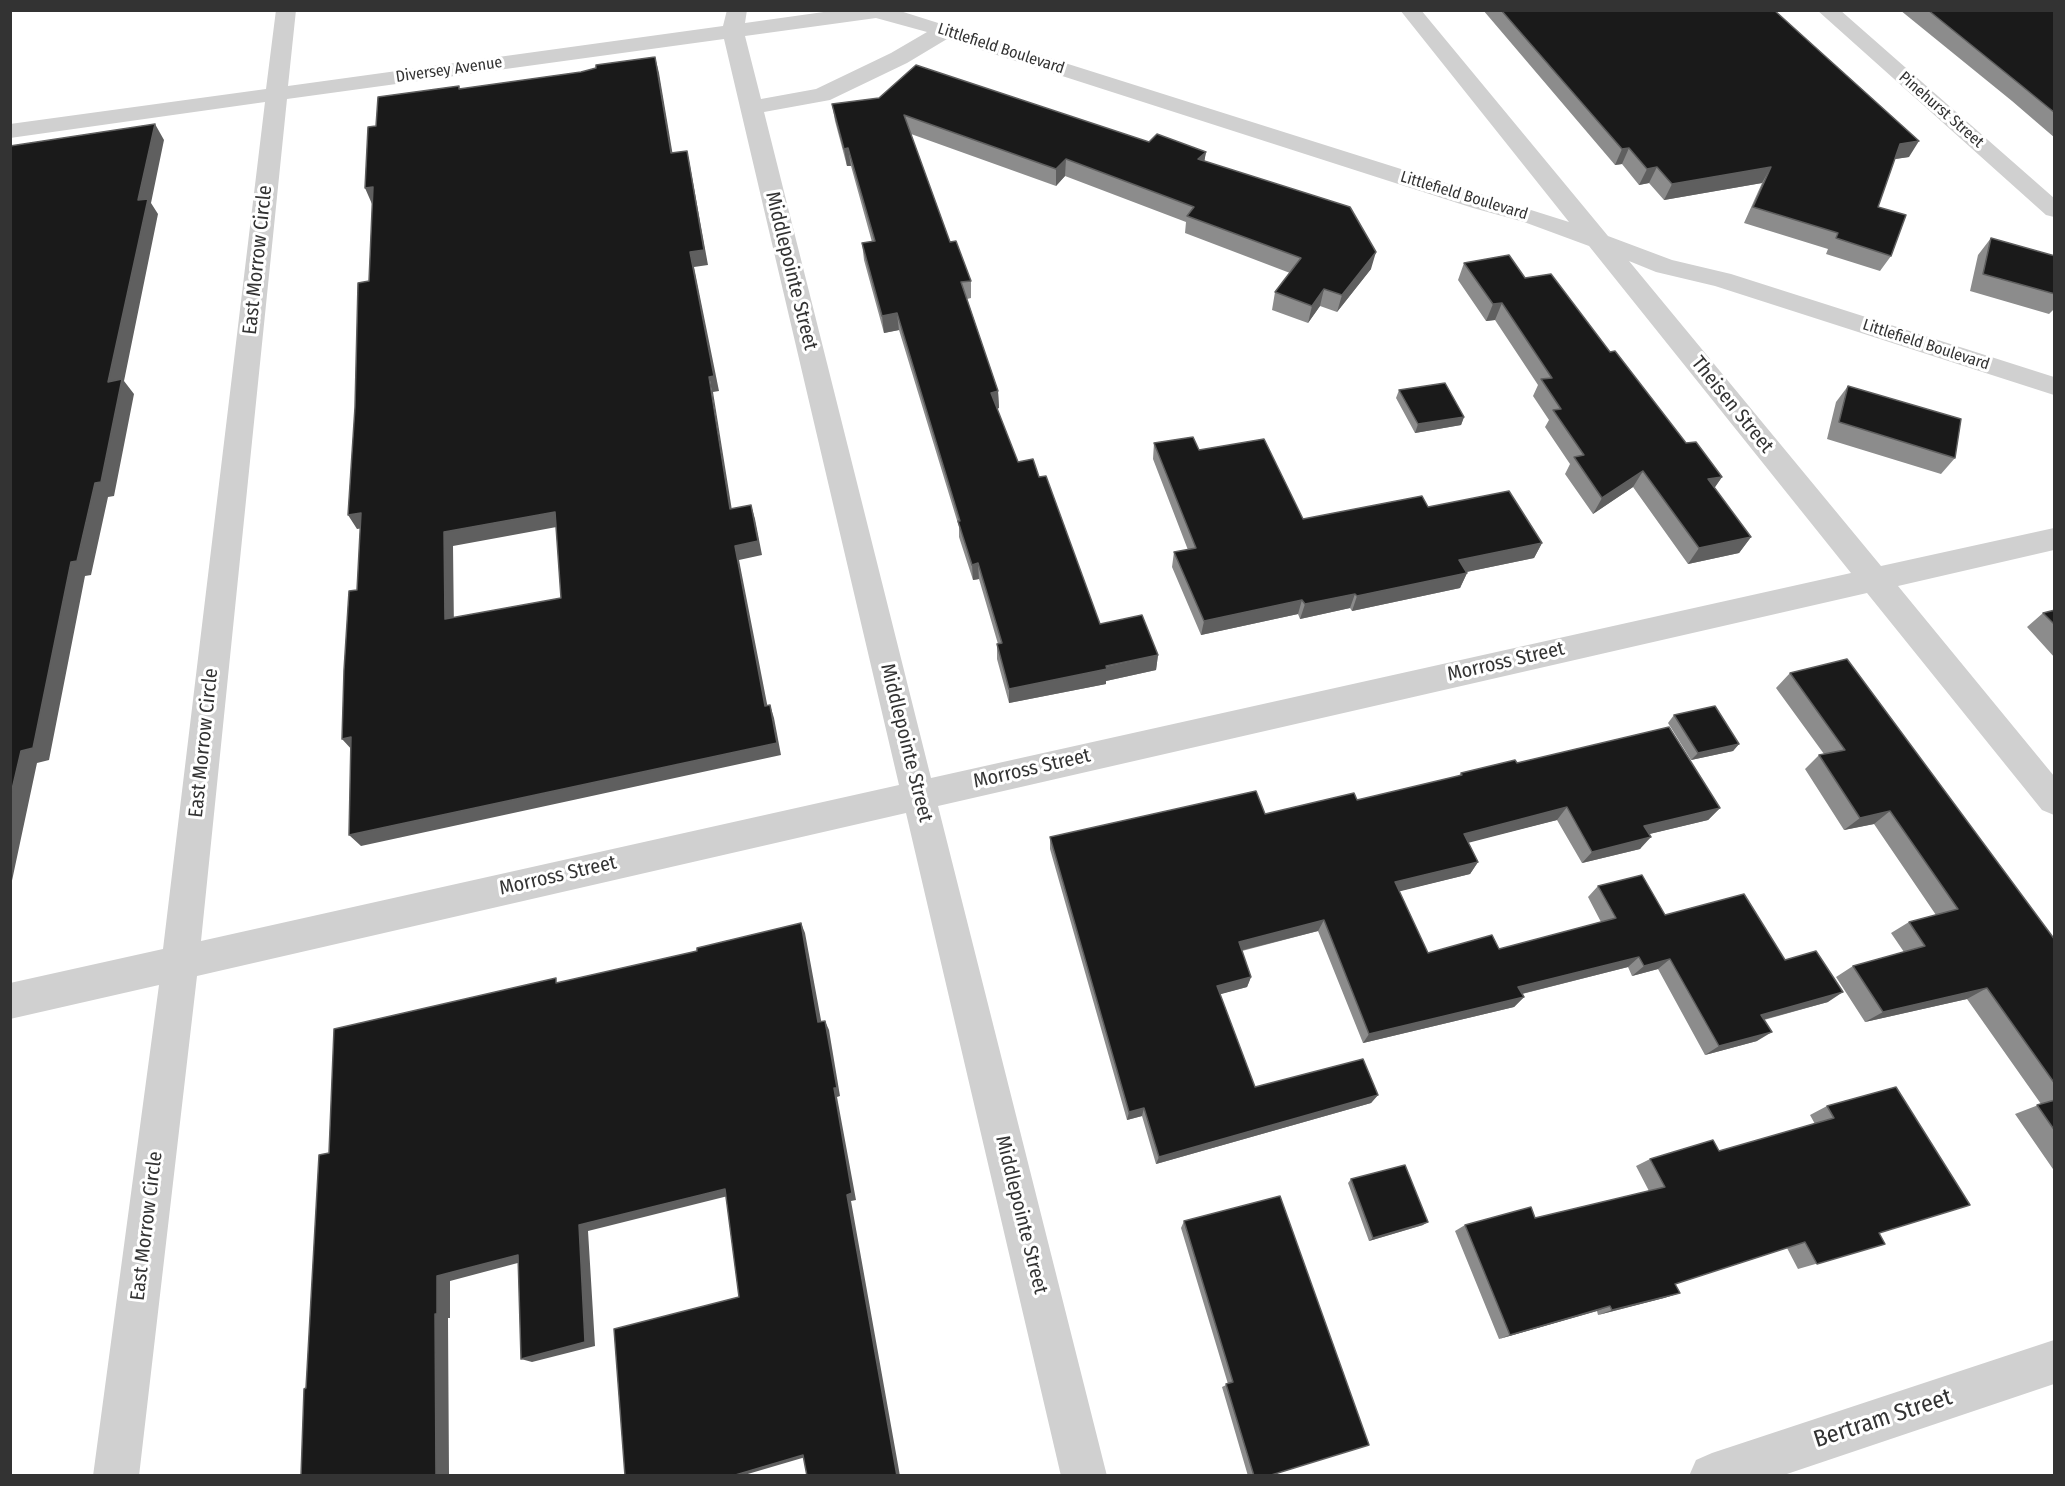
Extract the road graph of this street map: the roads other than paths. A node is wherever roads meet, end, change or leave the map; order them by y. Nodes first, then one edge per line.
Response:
1 (286, 10) edge
2 (1410, 10) edge
3 (1827, 10) edge
4 (879, 11) edge
5 (735, 21) edge
6 (945, 31) junction
7 (277, 94) junction
8 (752, 107) junction
9 (10, 131) edge
10 (2055, 210) edge
11 (1597, 240) junction
12 (2055, 386) edge
13 (2055, 539) edge
14 (1874, 579) junction
15 (918, 795) junction
16 (2055, 800) edge
17 (180, 962) junction
18 (10, 1001) edge
19 (2055, 1362) edge
20 (116, 1476) edge
21 (1084, 1476) edge
22 (1712, 1476) edge

1 - 7 street, East Morrow Circle
2 - 11 street, Theisen Street
3 - 10 street, Pinehurst Street
4 - 5 street, Diversey Avenue
4 - 6 street, Littlefield Boulevard
5 - 7 street, Diversey Avenue
5 - 8 street, Middlepointe Street
6 - 8 street
6 - 11 street, Littlefield Boulevard
7 - 9 street, Diversey Avenue
7 - 17 street, East Morrow Circle
8 - 15 street, Middlepointe Street
11 - 12 street, Littlefield Boulevard
11 - 14 street, Theisen Street
13 - 14 street, Morross Street
14 - 15 street, Morross Street
14 - 16 street, Theisen Street
15 - 17 street, Morross Street
15 - 21 street, Middlepointe Street
17 - 18 street, Morross Street
17 - 20 street, East Morrow Circle
19 - 22 street, Bertram Street

